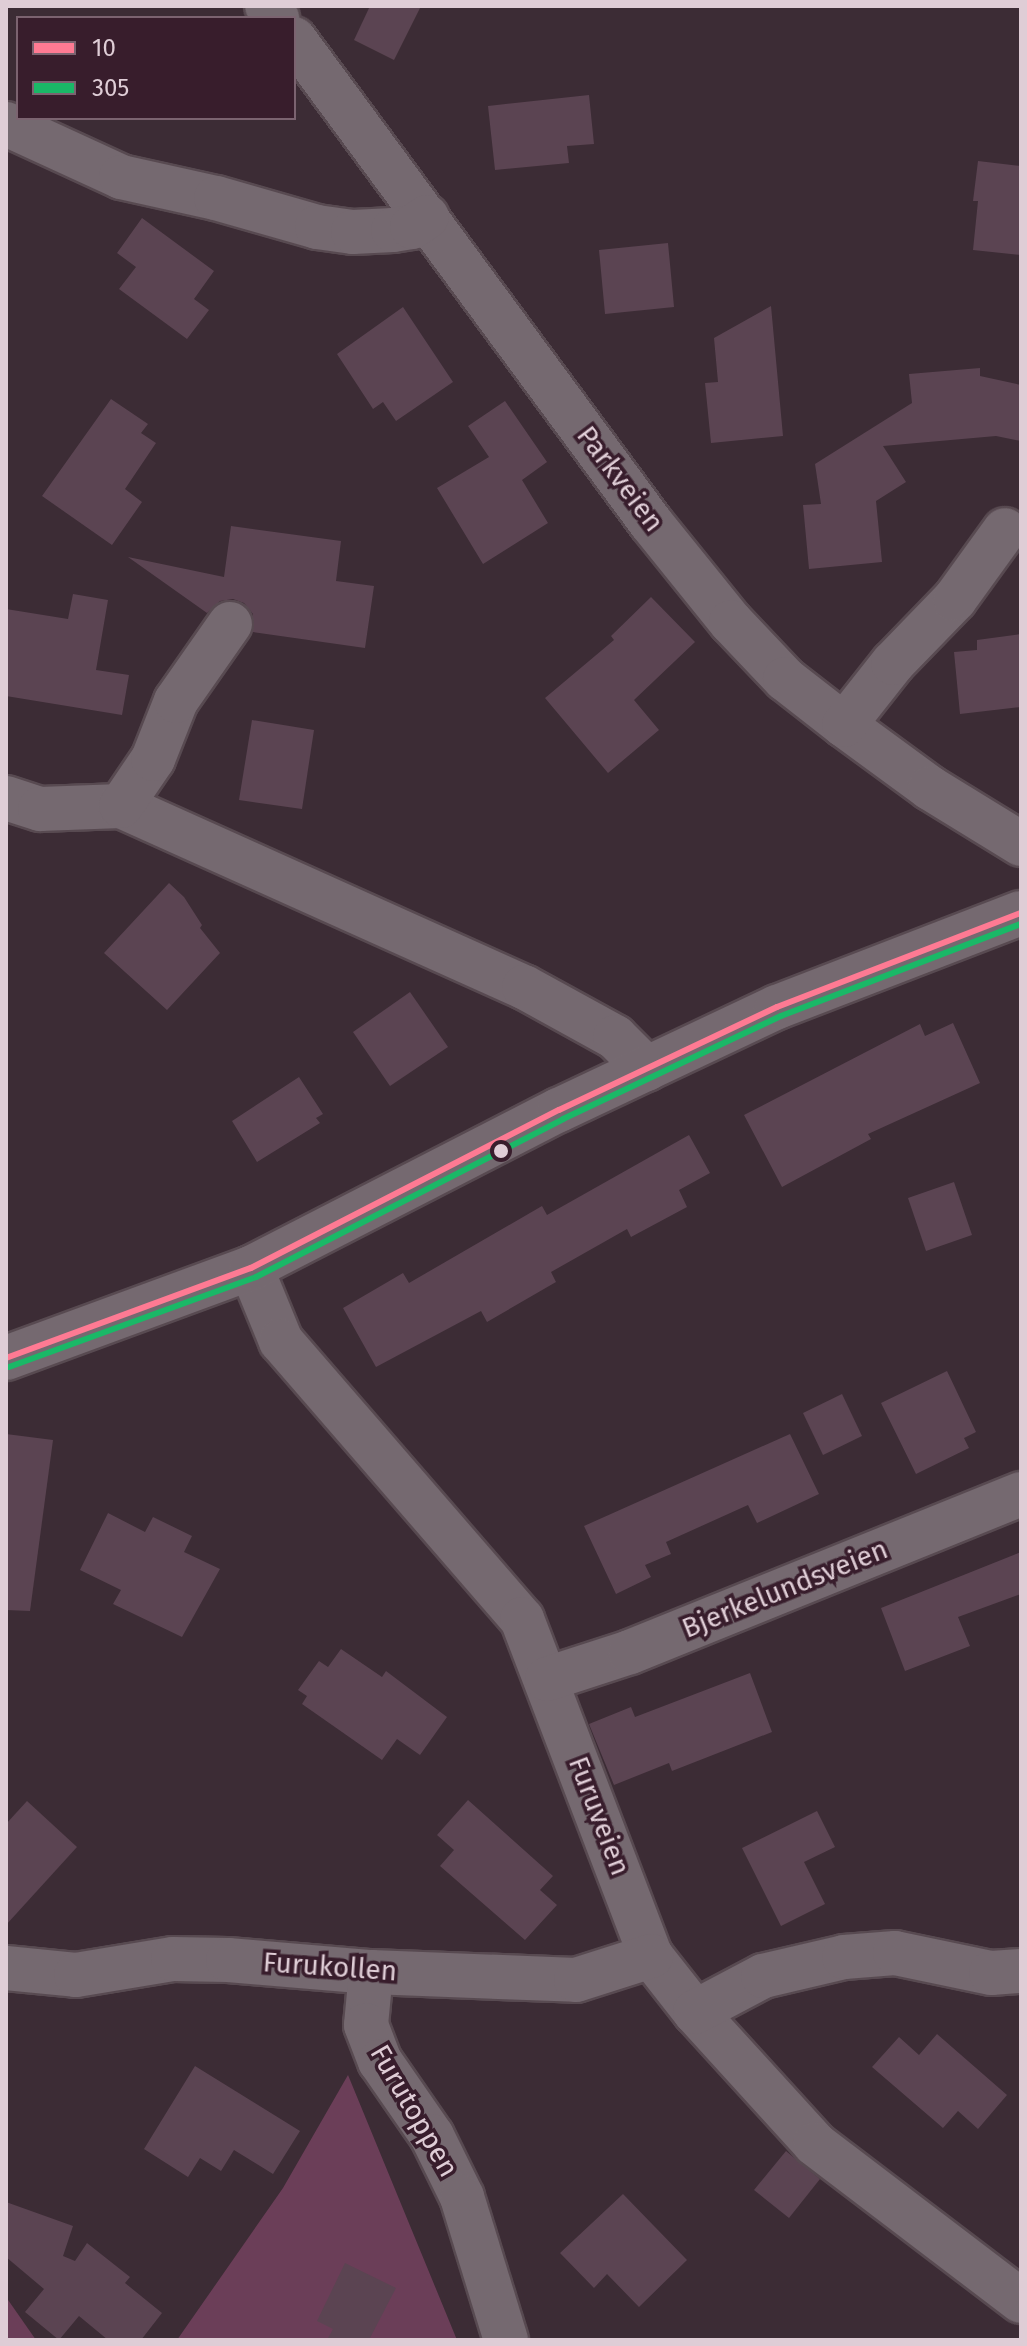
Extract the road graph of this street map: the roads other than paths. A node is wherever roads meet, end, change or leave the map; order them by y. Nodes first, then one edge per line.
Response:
1 (296, 42) edge
2 (6, 124) edge
3 (427, 217) junction
4 (1005, 530) dead end
5 (230, 624) dead end
6 (844, 725) junction
7 (23, 804) edge
8 (121, 806) junction
9 (1021, 844) edge
10 (1021, 913) edge
11 (647, 1069) junction
12 (251, 1268) junction
13 (6, 1358) edge
14 (1021, 1494) edge
15 (547, 1679) junction
16 (651, 1956) junction
17 (6, 1968) edge
18 (1021, 1971) edge
19 (371, 1972) junction
20 (695, 2012) junction
21 (1021, 2301) edge
22 (506, 2340) edge

1 - 3 street, Parkveien
2 - 3 street
3 - 6 street, Parkveien
4 - 6 street
5 - 8 street
6 - 9 street, Parkveien
7 - 8 street
8 - 11 street
10 - 11 street
11 - 12 street
12 - 13 street
12 - 15 street, Furuveien
14 - 15 street, Bjerkelundsveien
15 - 16 street, Furuveien
16 - 19 street, Furukollen
16 - 20 street, Furuveien
17 - 19 street, Furukollen
18 - 20 street
19 - 22 street, Furutoppen
20 - 21 street, Furuveien

